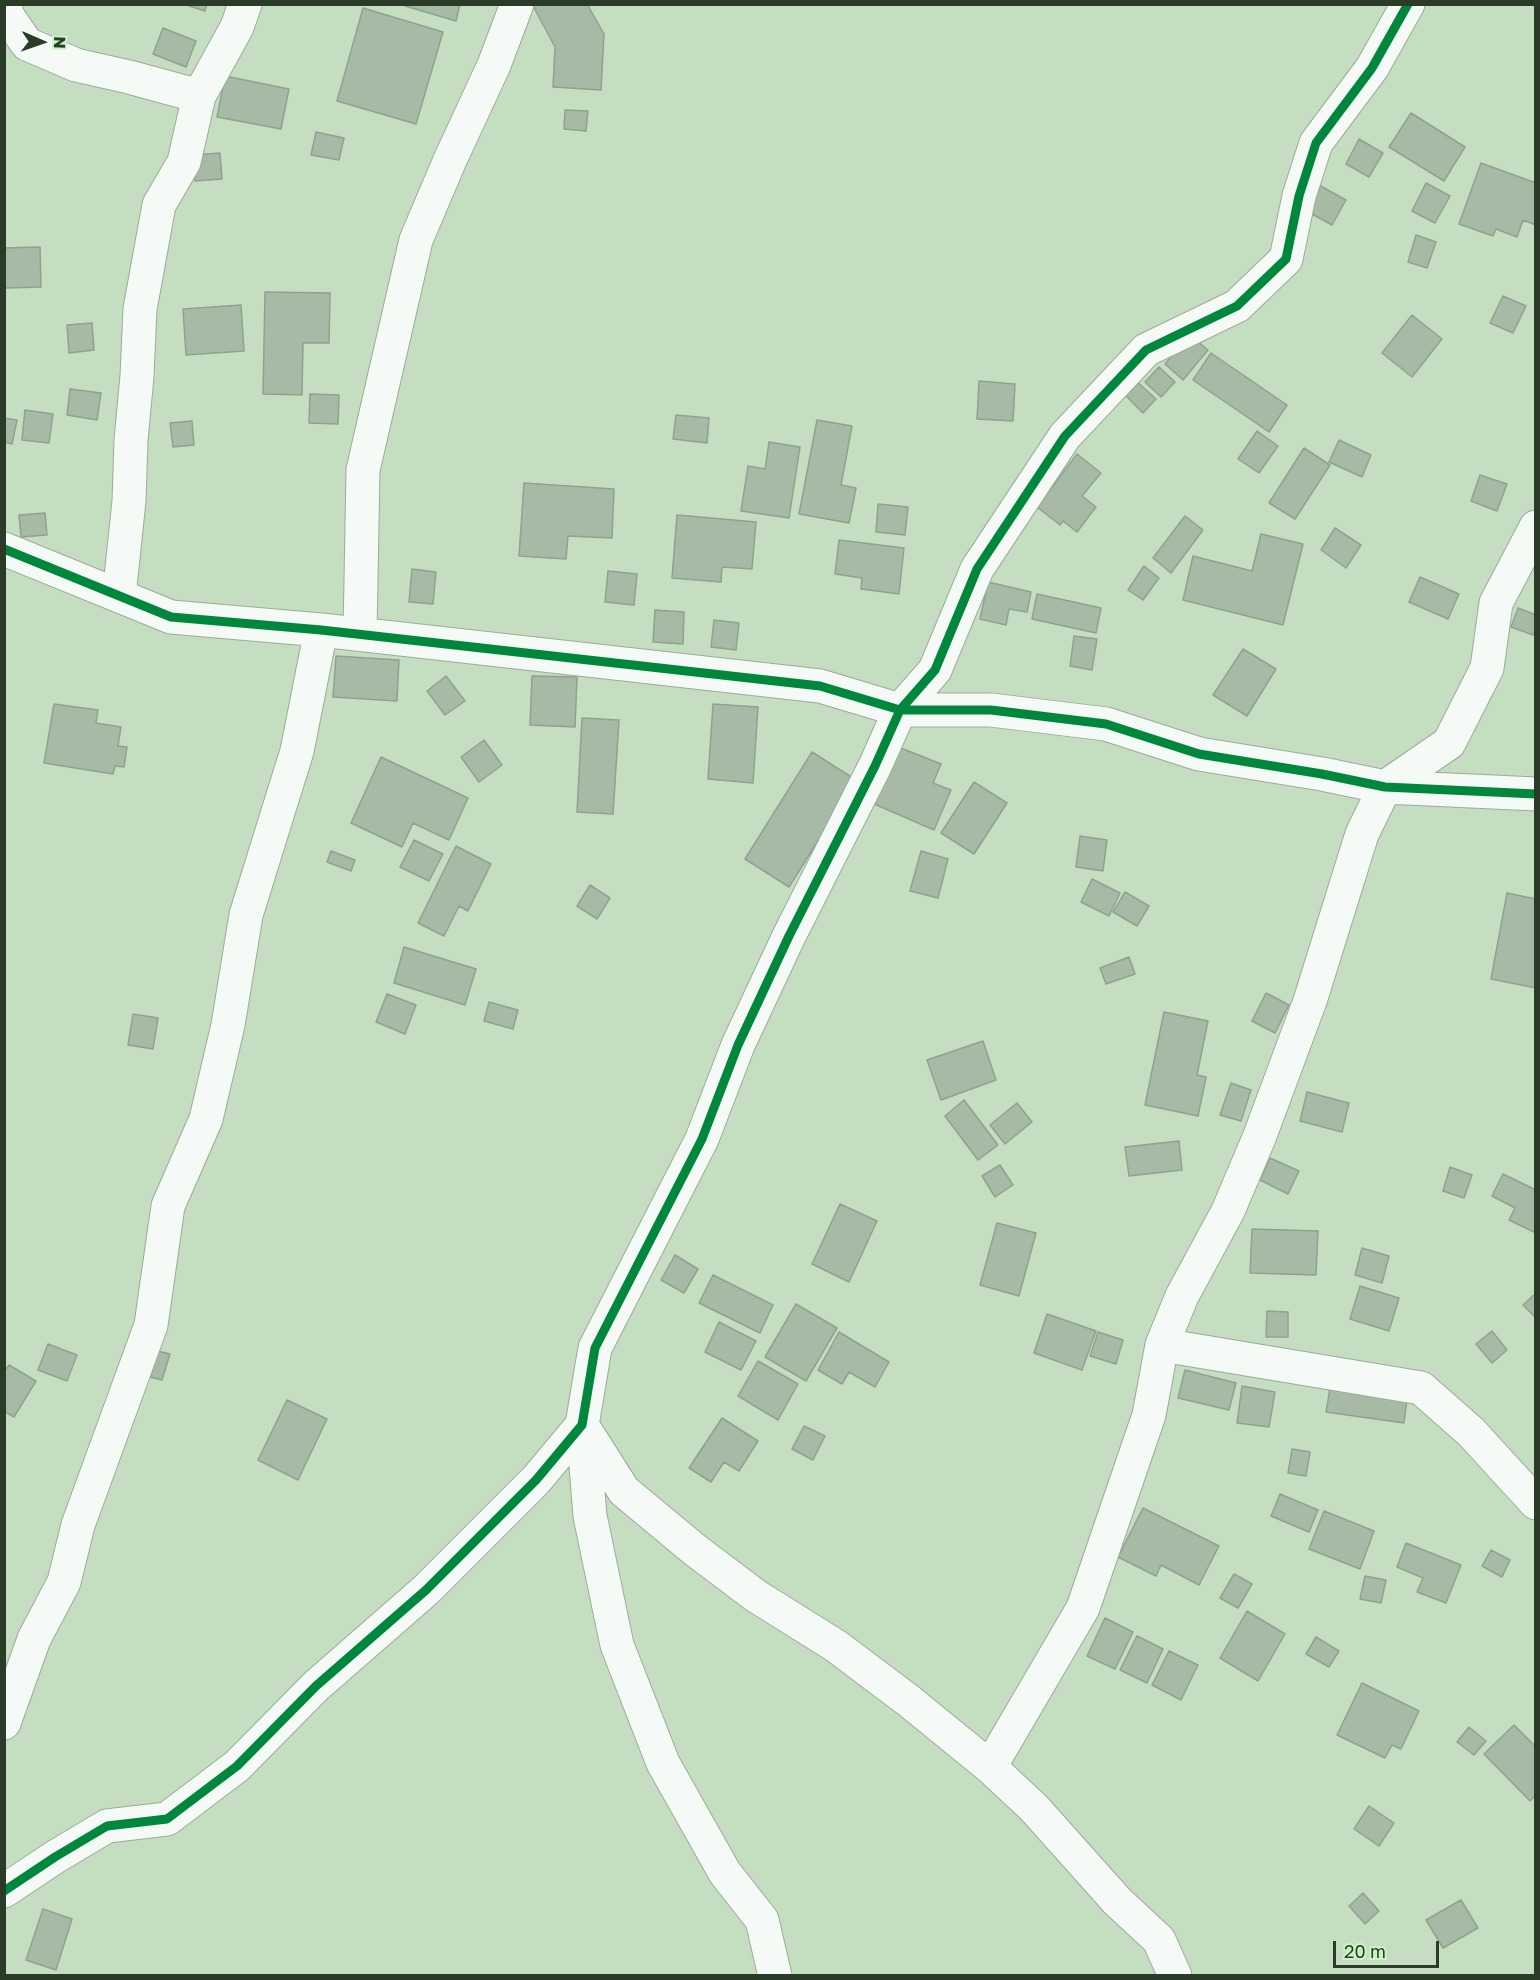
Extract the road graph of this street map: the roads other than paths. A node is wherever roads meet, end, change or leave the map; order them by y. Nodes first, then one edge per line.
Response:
1 (5, 4) edge
2 (245, 4) edge
3 (517, 4) edge
4 (1408, 4) edge
5 (200, 96) junction
6 (1536, 527) edge
7 (4, 549) edge
8 (119, 596) junction
9 (321, 630) junction
10 (360, 634) junction
11 (900, 710) junction
12 (1385, 787) junction
13 (1536, 794) edge
14 (1162, 1345) junction
15 (582, 1425) junction
16 (1536, 1503) edge
17 (4, 1723) edge
18 (990, 1767) junction
19 (4, 1891) edge
20 (775, 1976) edge
21 (1175, 1976) edge

1 - 5 street
2 - 5 street
3 - 10 street
4 - 11 street
5 - 8 street
6 - 12 street
7 - 8 street
8 - 9 street
9 - 10 street
9 - 17 street
10 - 11 street
11 - 12 street
11 - 15 street
12 - 13 street
12 - 14 street
14 - 16 street
14 - 18 street
15 - 18 street
15 - 19 street
15 - 20 street
18 - 21 street

